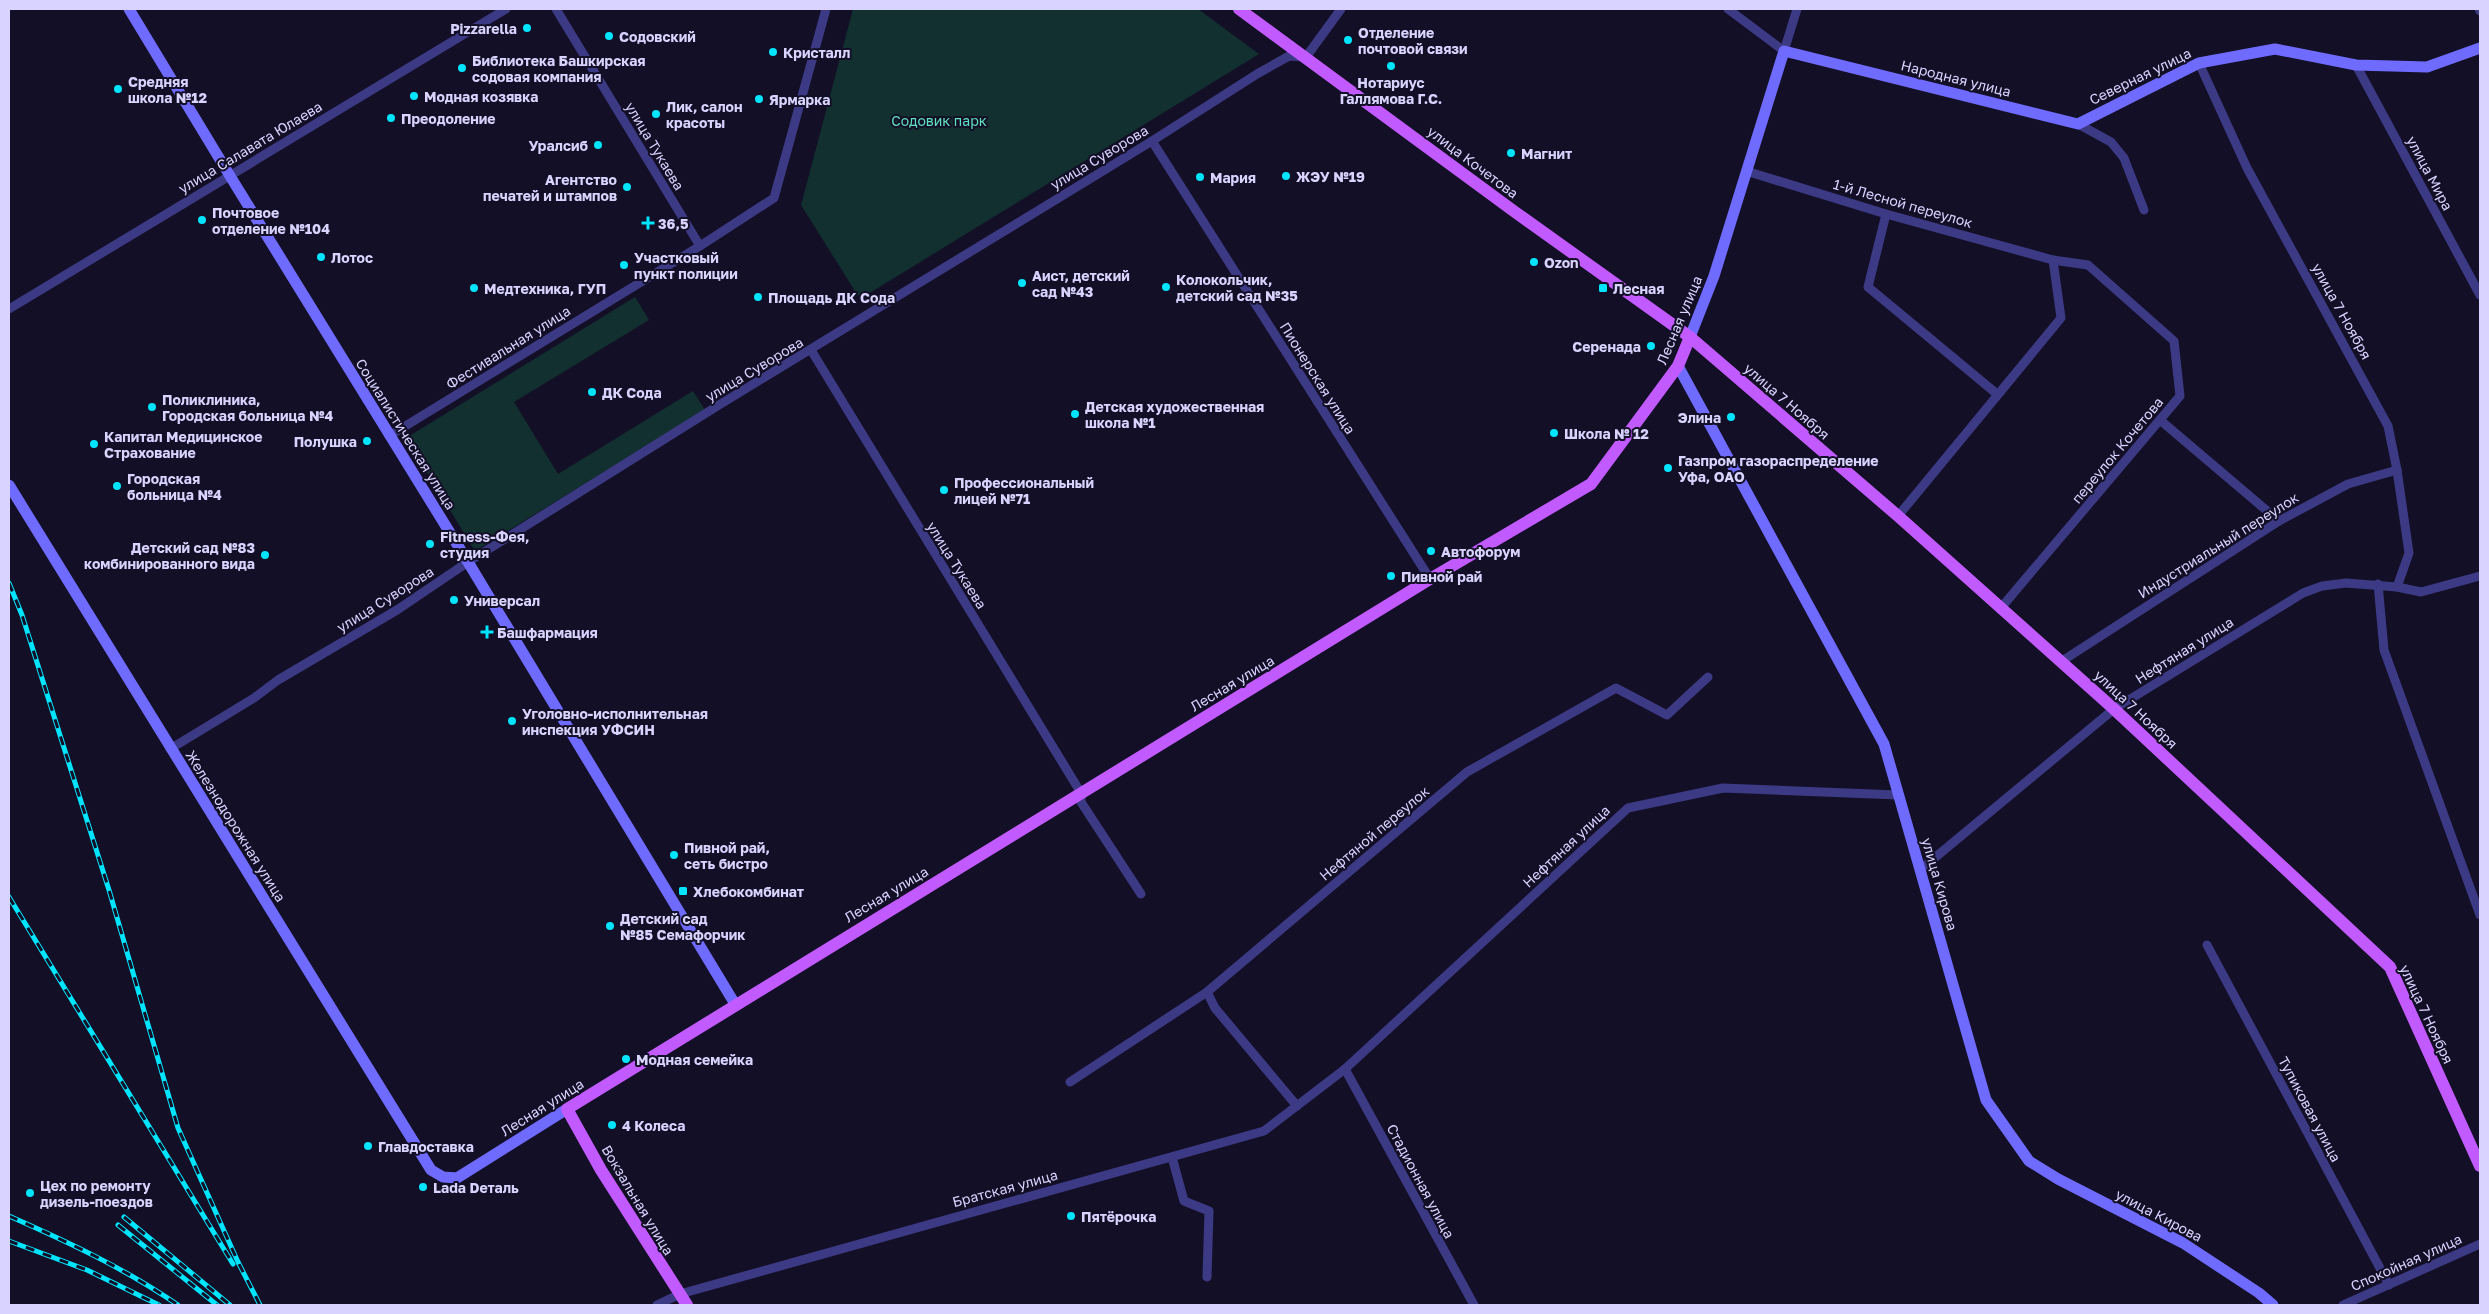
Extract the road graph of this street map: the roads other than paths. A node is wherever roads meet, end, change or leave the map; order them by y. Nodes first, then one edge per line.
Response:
1 (130, 9) edge
2 (506, 9) edge
3 (556, 9) edge
4 (826, 9) edge
5 (1239, 9) edge
6 (1340, 9) edge
7 (1728, 9) edge
8 (1797, 9) edge
9 (1285, 42) junction
10 (2480, 48) edge
11 (1784, 51) junction
12 (1289, 56) junction
13 (1306, 57) junction
14 (2199, 63) junction
15 (2356, 65) junction
16 (2078, 124) junction
17 (1152, 141) junction
18 (1746, 171) junction
19 (230, 176) junction
20 (2144, 210) dead end
21 (1886, 214) junction
22 (700, 246) junction
23 (2053, 260) junction
24 (2480, 295) edge
25 (9, 309) edge
26 (1690, 337) junction
27 (811, 350) junction
28 (1678, 366) junction
29 (1997, 394) junction
30 (2160, 420) junction
31 (389, 436) junction
32 (2397, 470) junction
33 (9, 485) edge
34 (1898, 516) junction
35 (2279, 521) junction
36 (468, 562) junction
37 (2480, 576) edge
38 (1430, 579) junction
39 (2378, 584) junction
40 (2397, 587) junction
41 (2000, 609) junction
42 (2062, 660) junction
43 (1708, 677) dead end
44 (2114, 708) junction
45 (170, 749) junction
46 (1081, 793) junction
47 (1898, 796) junction
48 (1920, 870) junction
49 (1141, 894) dead end
50 (2480, 915) edge
51 (2207, 945) dead end
52 (1207, 992) junction
53 (735, 1004) junction
54 (1345, 1069) junction
55 (1070, 1082) dead end
56 (1297, 1106) junction
57 (567, 1109) junction
58 (1172, 1157) junction
59 (2480, 1166) edge
60 (443, 1177) joint
61 (2480, 1244) edge
62 (1207, 1277) dead end
63 (2389, 1285) junction
64 (680, 1294) junction
65 (657, 1305) edge
66 (687, 1305) edge
67 (1474, 1305) edge
68 (2273, 1305) edge
69 (2343, 1305) edge

1 - 19 street, Социалистическая улица
2 - 19 street, улица Салавата Юлаева
3 - 22 street, улица Тукаева
4 - 22 street, Фестивальная улица
5 - 9 main road, улица Кочетова
6 - 13 street
7 - 11 street, Народная улица
8 - 11 street, Лесная улица
9 - 12 street
9 - 13 main road, улица Кочетова
10 - 15 street, Северная улица
11 - 16 street, Народная улица
11 - 18 street, Лесная улица
12 - 13 street
12 - 17 street, улица Суворова
13 - 26 main road, улица Кочетова
14 - 15 street, Северная улица
14 - 16 street, Северная улица
14 - 32 street, улица 7 Ноября
15 - 24 street, улица Мира
16 - 20 street, Народная улица
17 - 27 street, улица Суворова
17 - 38 street, Пионерская улица
18 - 21 street, 1-й Лесной переулок
18 - 26 street, Лесная улица
19 - 25 street, улица Салавата Юлаева
19 - 31 street, Социалистическая улица
21 - 23 street, 1-й Лесной переулок
21 - 29 street
22 - 31 street, Фестивальная улица
23 - 29 street
23 - 30 street, переулок Кочетова
26 - 28 main road, Лесная улица
26 - 34 main road, улица 7 Ноября
27 - 36 street, улица Суворова
27 - 46 street, улица Тукаева
28 - 38 main road, Лесная улица
28 - 47 street, улица Кирова
29 - 34 street
30 - 35 street
30 - 41 street, переулок Кочетова
31 - 36 street, Социалистическая улица
32 - 35 street, Индустриальный переулок
32 - 40 street, улица 7 Ноября
33 - 45 street, Железнодорожная улица
34 - 41 main road, улица 7 Ноября
35 - 42 street, Индустриальный переулок
36 - 45 street, улица Суворова
36 - 53 street, Социалистическая улица
37 - 40 street, Нефтяная улица
38 - 46 main road, Лесная улица
39 - 40 street, Нефтяная улица
39 - 44 street, Нефтяная улица
39 - 50 street
41 - 42 main road, улица 7 Ноября
42 - 44 main road, улица 7 Ноября
43 - 52 street, Нефтяной переулок
44 - 48 street, Нефтяная улица
44 - 59 main road, улица 7 Ноября
45 - 60 street, Железнодорожная улица
46 - 49 street, улица Тукаева
46 - 53 main road, Лесная улица
47 - 48 street, улица Кирова
47 - 54 street, Нефтяная улица
48 - 68 street, улица Кирова
51 - 63 street, Тупиковая улица
52 - 55 street, Нефтяной переулок
52 - 56 street
53 - 57 main road, Лесная улица
54 - 56 street, Братская улица
54 - 67 street, Стадионная улица
56 - 58 street, Братская улица
57 - 60 street, Лесная улица
57 - 64 main road, Вокзальная улица
58 - 62 street
58 - 64 street, Братская улица
61 - 63 street, Спокойная улица
63 - 69 street, Спокойная улица
64 - 65 street, Братская улица
64 - 66 main road, Вокзальная улица

